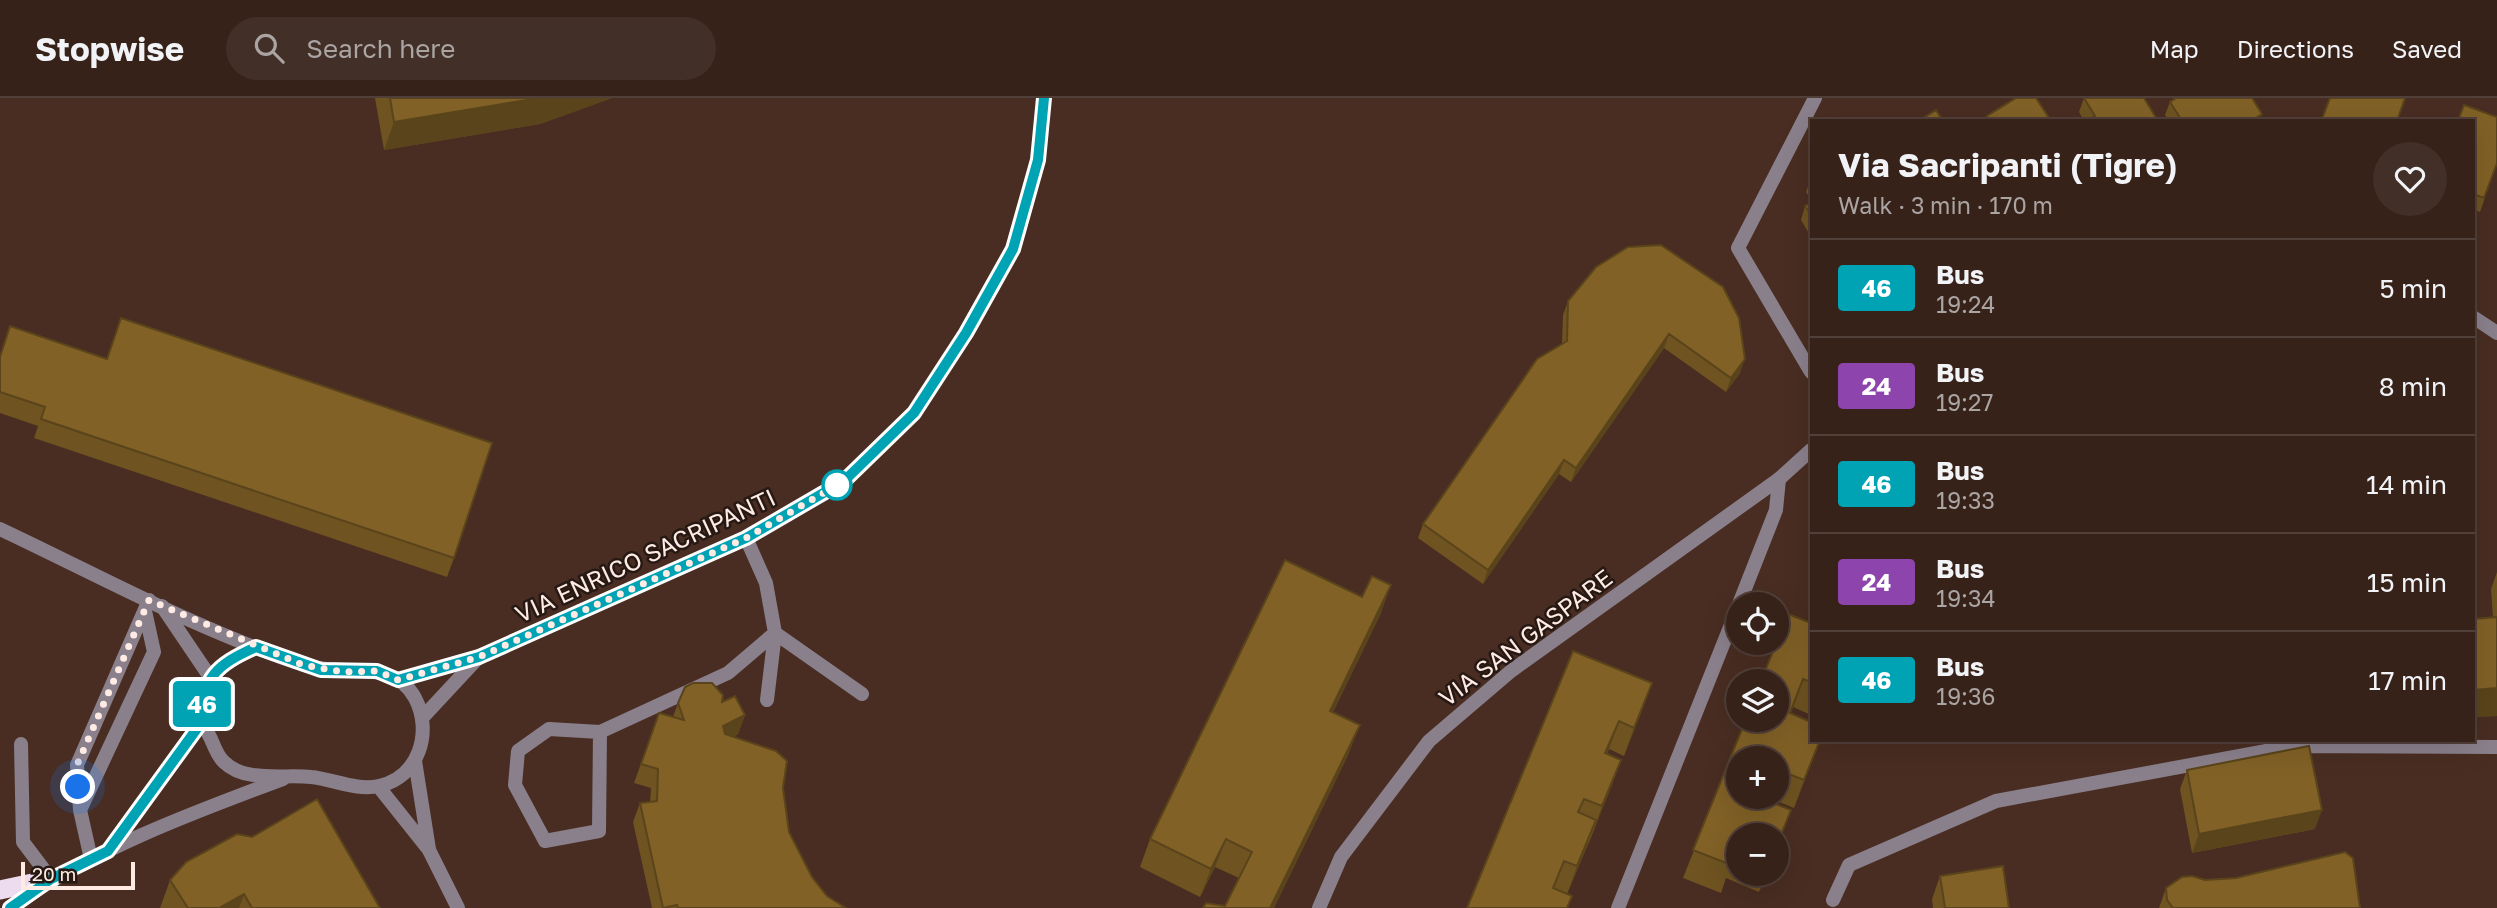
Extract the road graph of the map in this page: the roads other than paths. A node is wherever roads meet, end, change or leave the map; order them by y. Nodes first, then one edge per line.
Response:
1 (1044, 98) edge
2 (1815, 98) edge
3 (2475, 318) edge
4 (2497, 333) edge
5 (1810, 370) edge
6 (1810, 451) edge
7 (1779, 479) junction
8 (0, 529) edge
9 (746, 538) junction
10 (1744, 592) edge
11 (151, 605) junction
12 (775, 633) junction
13 (1726, 636) edge
14 (256, 647) junction
15 (479, 657) junction
16 (211, 677) junction
17 (398, 680) junction
18 (862, 694) dead end
19 (767, 700) dead end
20 (423, 717) junction
21 (201, 723) junction
22 (600, 732) junction
23 (21, 744) dead end
24 (2497, 747) edge
25 (415, 761) junction
26 (286, 778) junction
27 (378, 786) junction
28 (80, 810) junction
29 (429, 850) junction
30 (108, 851) junction
31 (91, 859) junction
32 (51, 879) junction
33 (0, 890) edge
34 (1833, 900) dead end
35 (10, 908) edge
36 (458, 908) edge
37 (1319, 908) edge
38 (1618, 908) edge

1 - 9 street, VIA ENRICO SACRIPANTI
2 - 5 street
3 - 4 street
6 - 7 street, VIA SAN GASPARE
7 - 10 street
7 - 37 street, VIA SAN GASPARE
8 - 11 street
9 - 12 street
9 - 15 street, VIA ENRICO SACRIPANTI
11 - 14 street
11 - 16 street
11 - 28 street
11 - 28 street
12 - 18 street
12 - 19 street
12 - 22 street
13 - 38 street
14 - 16 street
14 - 17 street
15 - 17 street, VIA ENRICO SACRIPANTI
15 - 20 street, VIA ENRICO SACRIPANTI
16 - 21 street
17 - 20 street
20 - 25 street
21 - 26 street
21 - 30 street
22 - 22 street
23 - 32 street
24 - 34 street
25 - 27 street
25 - 29 street
26 - 27 street
26 - 30 street
27 - 29 street
28 - 31 street
29 - 36 street
30 - 31 street
31 - 32 street
32 - 33 highway
32 - 35 street

